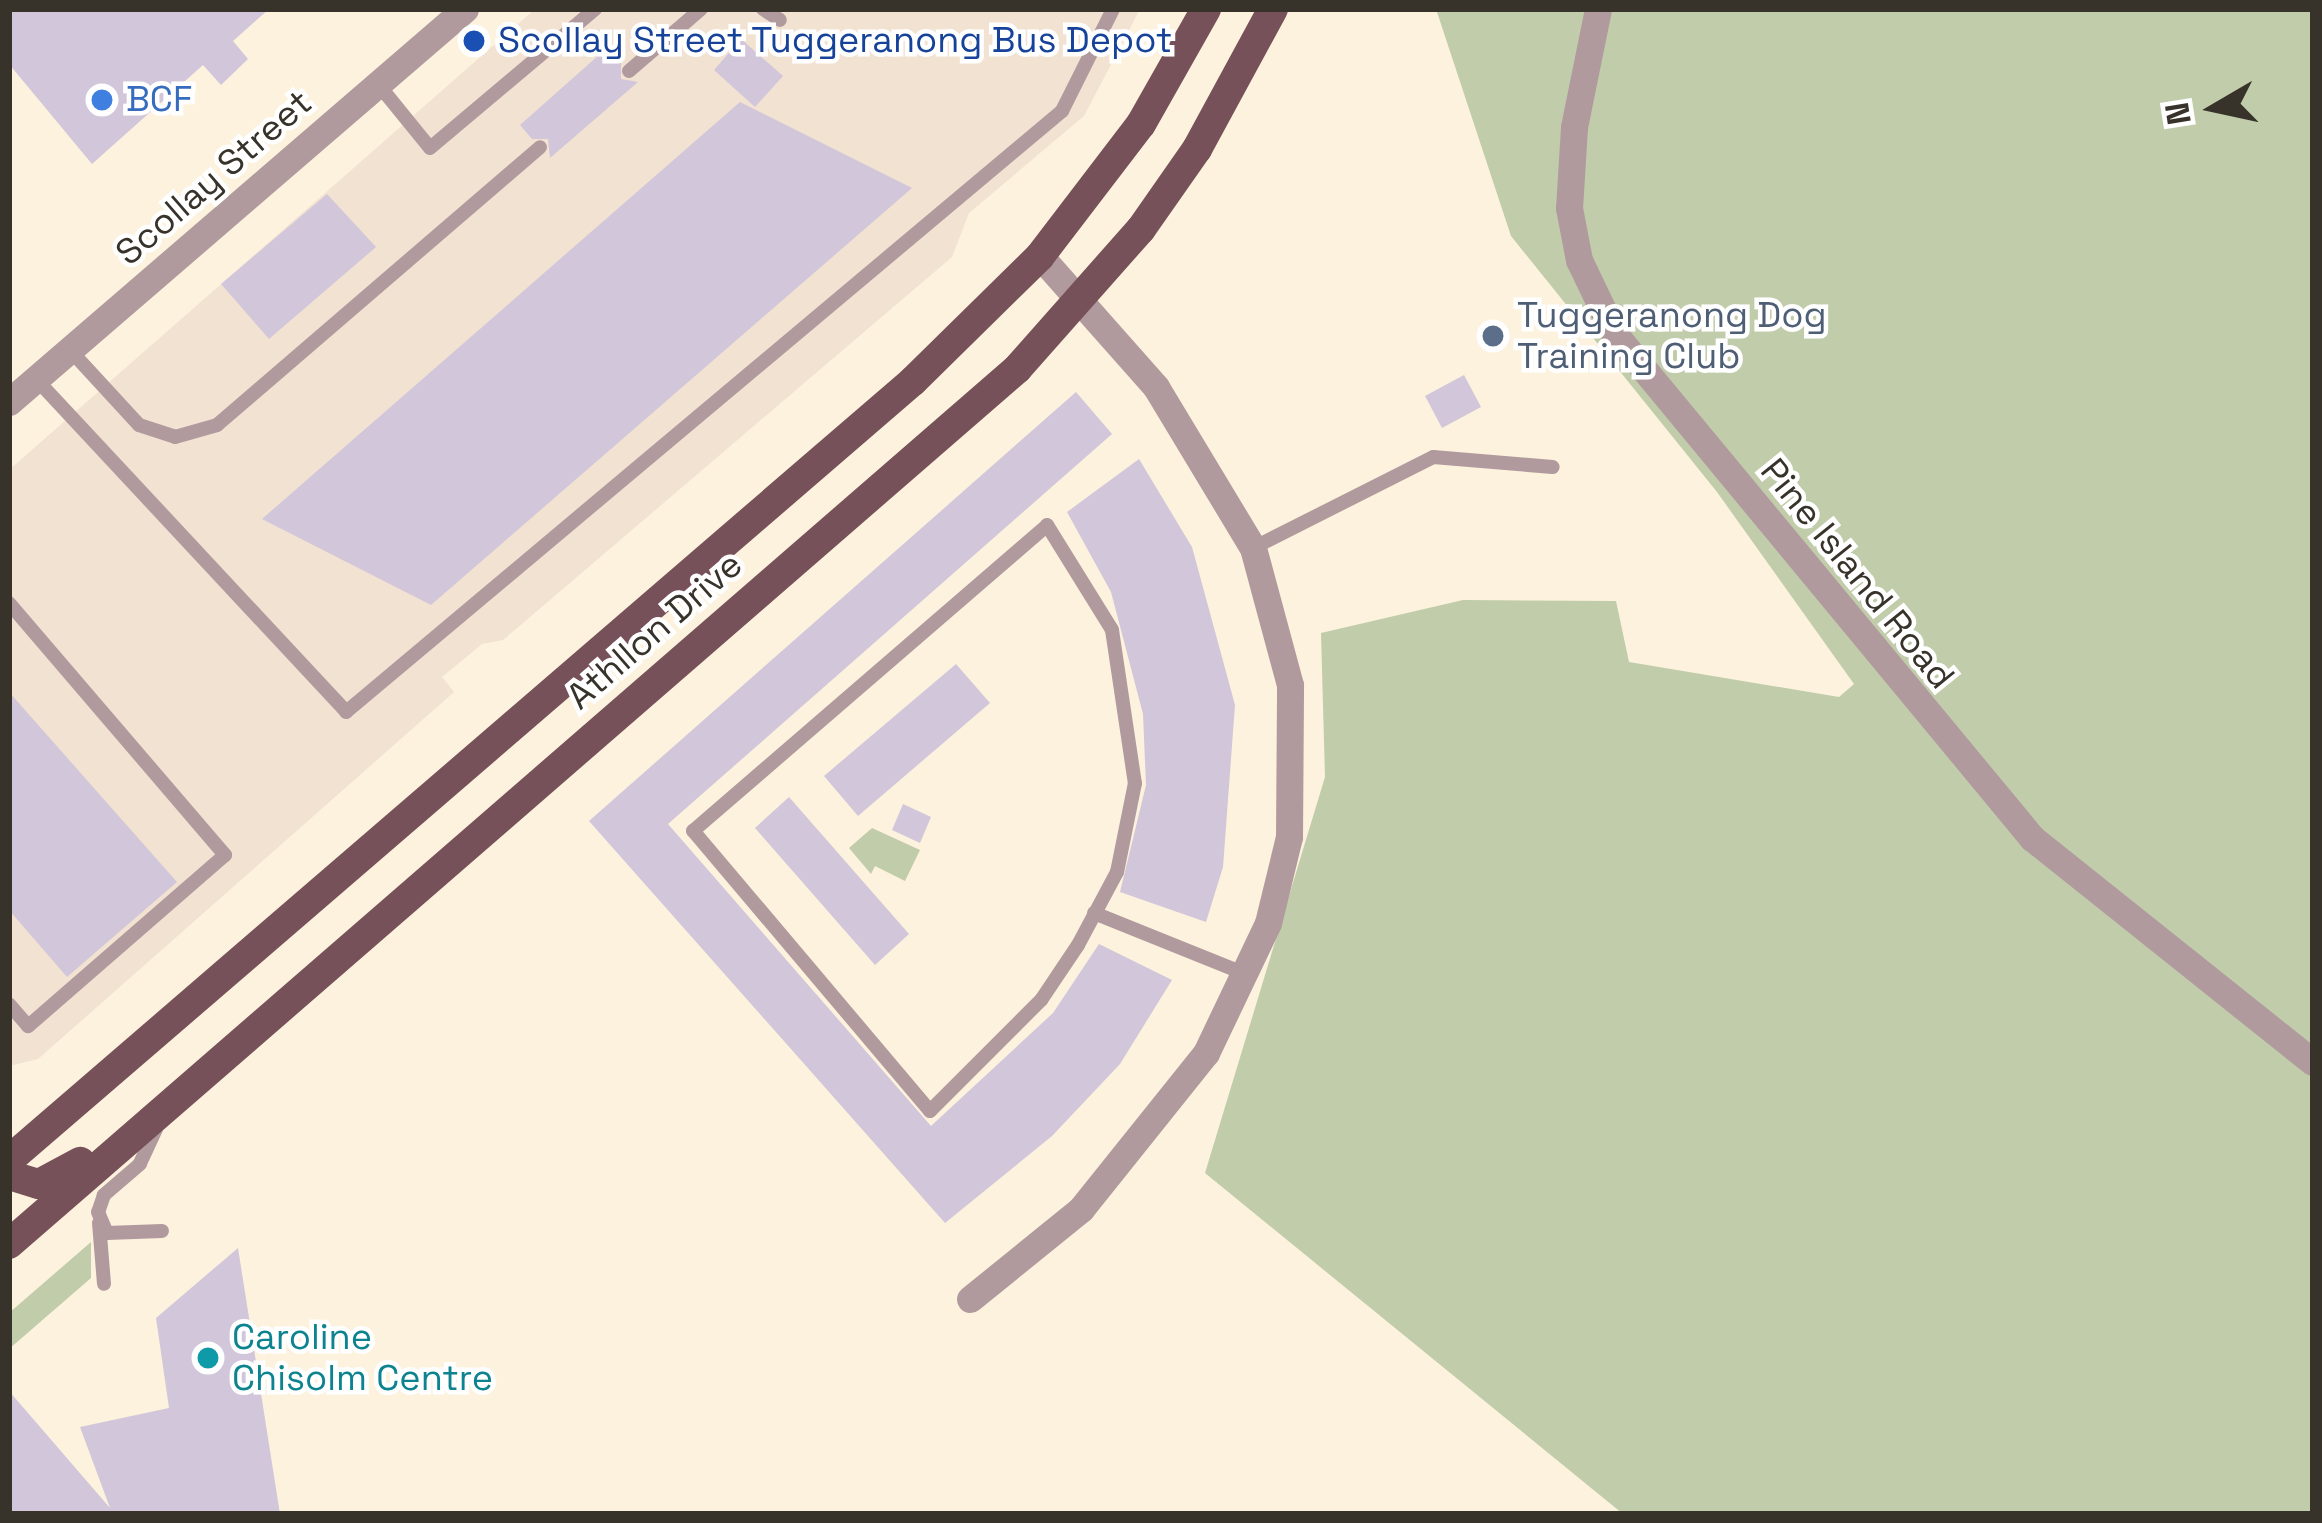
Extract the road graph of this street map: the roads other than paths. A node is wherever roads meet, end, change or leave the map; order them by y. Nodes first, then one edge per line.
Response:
1 (465, 9) edge
2 (595, 9) edge
3 (701, 9) edge
4 (763, 9) edge
5 (1207, 9) edge
6 (1274, 9) edge
7 (1598, 9) edge
8 (1114, 11) edge
9 (780, 20) dead end
10 (629, 71) dead end
11 (378, 84) junction
12 (540, 148) dead end
13 (1040, 256) junction
14 (1082, 303) junction
15 (70, 350) junction
16 (36, 379) junction
17 (9, 403) edge
18 (1553, 467) dead end
19 (1253, 548) junction
20 (9, 603) edge
21 (1094, 914) junction
22 (1247, 974) junction
23 (9, 1004) edge
24 (2313, 1063) edge
25 (166, 1108) junction
26 (9, 1160) edge
27 (9, 1175) edge
28 (9, 1186) edge
29 (98, 1212) junction
30 (9, 1230) edge
31 (162, 1231) dead end
32 (9, 1244) edge
33 (104, 1284) dead end
34 (970, 1299) dead end

1 - 11 street, Scollay Street
2 - 11 lane
3 - 10 lane
4 - 9 lane
5 - 13 main road, Athllon Drive
6 - 14 main road, Athllon Drive
7 - 24 street, Pine Island Road
8 - 16 lane
11 - 15 street, Scollay Street
12 - 15 lane
13 - 14 street
13 - 26 main road, Athllon Drive
14 - 19 street
14 - 25 main road, Athllon Drive
15 - 16 street, Scollay Street
16 - 17 street, Scollay Street
18 - 19 lane
19 - 22 street
20 - 23 lane
21 - 21 lane
21 - 22 lane
22 - 34 street
25 - 27 main road
25 - 29 lane
25 - 32 main road, Athllon Drive
28 - 30 main road
29 - 31 lane
29 - 33 lane

